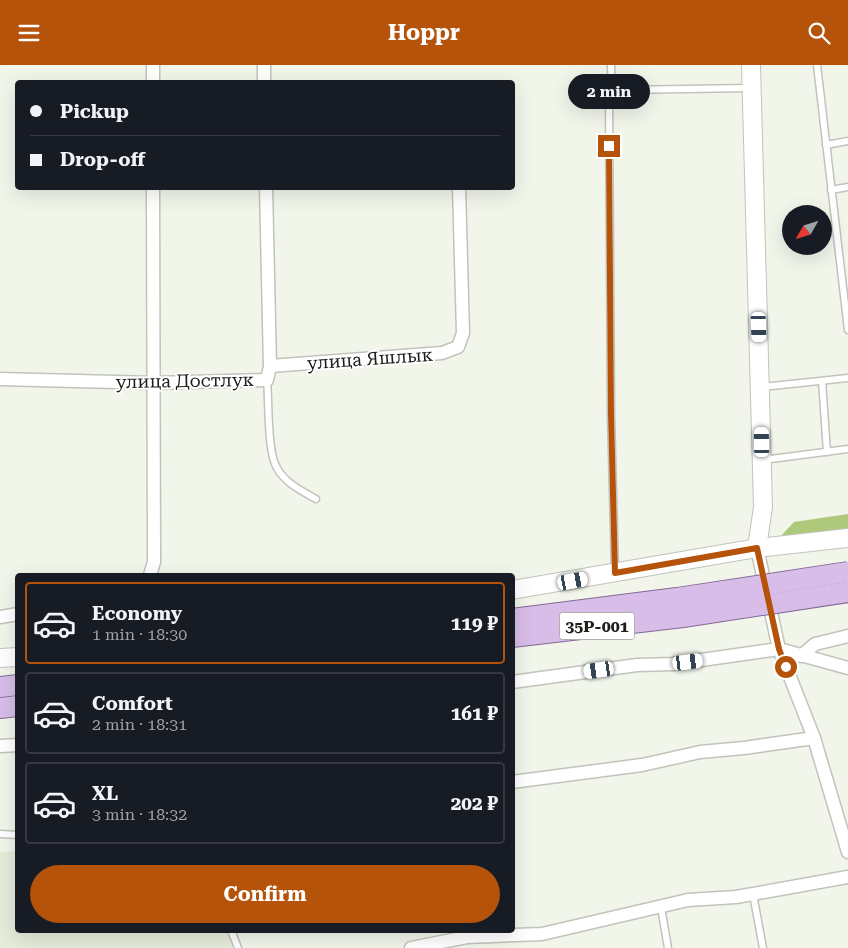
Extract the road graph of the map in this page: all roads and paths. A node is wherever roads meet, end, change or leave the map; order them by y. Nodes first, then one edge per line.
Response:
1 (152, 65) edge
2 (264, 65) edge
3 (611, 65) edge
4 (750, 65) edge
5 (817, 65) edge
6 (153, 80) edge
7 (264, 80) edge
8 (751, 88) junction
9 (612, 91) junction
10 (848, 141) edge
11 (826, 145) junction
12 (848, 187) edge
13 (153, 190) edge
14 (266, 190) edge
15 (459, 190) edge
16 (831, 190) junction
17 (848, 330) edge
18 (270, 365) junction
19 (848, 378) edge
20 (0, 379) edge
21 (268, 380) junction
22 (822, 381) junction
23 (153, 383) junction
24 (761, 387) junction
25 (848, 449) edge
26 (828, 452) junction
27 (762, 460) junction
28 (316, 499) dead end
29 (848, 538) edge
30 (757, 548) junction
31 (848, 572) edge
32 (151, 573) edge
33 (615, 573) junction
34 (515, 590) edge
35 (848, 592) edge
36 (15, 614) edge
37 (0, 617) edge
38 (515, 619) edge
39 (848, 636) edge
40 (515, 637) edge
41 (779, 649) junction
42 (801, 656) junction
43 (848, 669) edge
44 (515, 682) edge
45 (15, 685) edge
46 (0, 687) edge
47 (15, 706) edge
48 (0, 708) edge
49 (814, 738) junction
50 (15, 745) edge
51 (0, 746) edge
52 (515, 782) edge
53 (0, 834) edge
54 (15, 835) edge
55 (848, 852) edge
56 (848, 877) edge
57 (753, 894) junction
58 (661, 907) junction
59 (233, 933) edge
60 (238, 948) edge
61 (411, 948) edge
62 (668, 948) edge
63 (763, 948) edge

1 - 6 street
2 - 7 street
3 - 9 lane
4 - 8 street
5 - 11 lane
8 - 9 lane
8 - 24 street
9 - 33 lane
10 - 11 lane
11 - 16 lane
12 - 16 lane
13 - 23 street
14 - 18 street, улица Достлук
15 - 18 street, улица Яшлык
16 - 17 lane
18 - 21 street, улица Достлук
19 - 22 lane
20 - 23 street, улица Достлук
21 - 23 street, улица Достлук
21 - 28 lane
22 - 24 lane
22 - 26 lane
23 - 32 street
24 - 27 street
25 - 26 lane
26 - 27 lane
27 - 30 street
29 - 30 street
30 - 33 street
30 - 41 street
31 - 38 main road, 35Р-001, bridge
33 - 34 street
35 - 40 main road, 35Р-001, bridge
36 - 37 street
39 - 42 street
41 - 42 street
41 - 44 street
41 - 49 street
42 - 43 street
45 - 46 main road
47 - 48 main road
49 - 52 street
49 - 55 street
50 - 51 street
53 - 54 lane
56 - 57 street
57 - 58 street
57 - 63 lane
58 - 61 street
58 - 62 lane
59 - 60 lane

